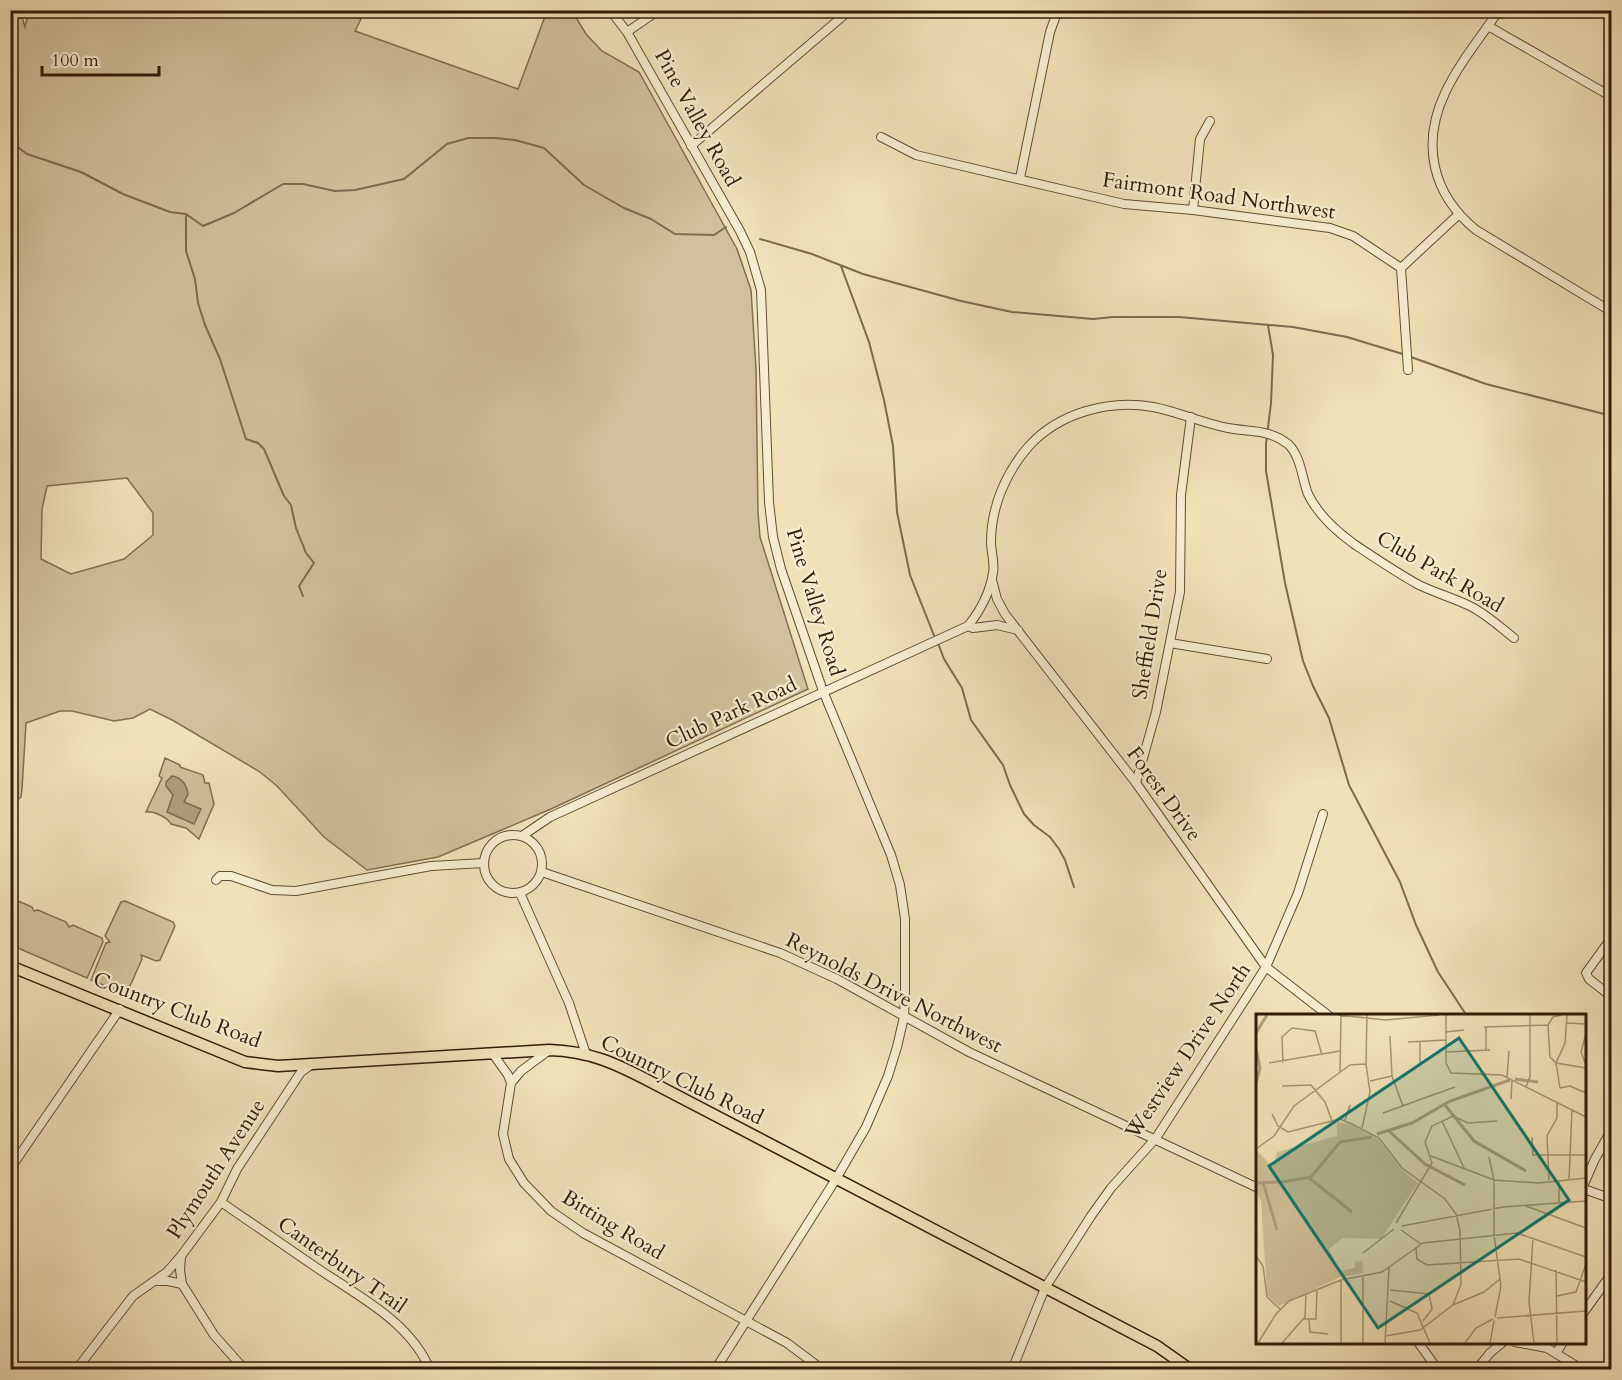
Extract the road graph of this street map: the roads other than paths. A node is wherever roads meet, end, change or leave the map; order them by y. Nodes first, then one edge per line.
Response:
1 (610, 10) edge
2 (659, 10) edge
3 (850, 10) edge
4 (1058, 10) edge
5 (1499, 10) edge
6 (1488, 26) junction
7 (627, 32) junction
8 (1611, 97) edge
9 (1210, 121) dead end
10 (881, 136) dead end
11 (691, 146) junction
12 (1020, 178) junction
13 (1193, 210) junction
14 (1458, 215) junction
15 (1401, 268) junction
16 (1611, 312) edge
17 (1407, 370) dead end
18 (1191, 417) junction
19 (992, 577) junction
20 (968, 626) junction
21 (1018, 630) junction
22 (1514, 638) dead end
23 (1170, 643) junction
24 (1267, 659) dead end
25 (823, 691) junction
26 (1136, 783) junction
27 (1323, 814) dead end
28 (522, 836) junction
29 (484, 863) junction
30 (542, 872) junction
31 (214, 880) dead end
32 (520, 893) junction
33 (1611, 937) edge
34 (10, 966) edge
35 (1266, 966) junction
36 (1610, 996) edge
37 (120, 1009) junction
38 (1326, 1014) edge
39 (904, 1017) junction
40 (549, 1050) junction
41 (493, 1054) junction
42 (586, 1054) junction
43 (311, 1065) junction
44 (511, 1083) junction
45 (1611, 1129) edge
46 (1156, 1138) junction
47 (10, 1169) edge
48 (836, 1179) junction
49 (1586, 1179) edge
50 (1256, 1188) edge
51 (1586, 1190) edge
52 (1611, 1198) edge
53 (221, 1202) junction
54 (181, 1256) junction
55 (1611, 1273) edge
56 (155, 1281) junction
57 (182, 1284) junction
58 (1045, 1288) junction
59 (1586, 1309) edge
60 (746, 1320) junction
61 (1419, 1344) edge
62 (1501, 1344) edge
63 (1526, 1344) edge
64 (1562, 1344) edge
65 (1557, 1352) junction
66 (76, 1370) edge
67 (245, 1370) edge
68 (430, 1370) edge
69 (715, 1370) edge
70 (823, 1370) edge
71 (1012, 1370) edge
72 (1191, 1370) edge
73 (1438, 1370) edge
74 (1476, 1370) edge
75 (1583, 1370) edge

1 - 7 street, Pine Valley Road
2 - 7 street
3 - 11 street
4 - 12 street
5 - 6 street
6 - 8 street
6 - 14 street
7 - 11 street, Pine Valley Road
9 - 13 street
10 - 12 street, Fairmont Road Northwest
11 - 25 street, Pine Valley Road
12 - 13 street, Fairmont Road Northwest
13 - 15 street, Fairmont Road Northwest
14 - 15 street
14 - 16 street
15 - 17 street
18 - 19 street, Club Park Road
18 - 22 street, Club Park Road
18 - 23 street, Sheffield Drive
19 - 20 street, Club Park Road
19 - 21 street, Forest Drive
20 - 21 street
20 - 25 street, Club Park Road
21 - 26 street, Forest Drive
23 - 24 street
23 - 26 street, Sheffield Drive
25 - 28 street, Club Park Road
25 - 39 street, Pine Valley Road
26 - 35 street, Forest Drive
27 - 35 street, Westview Drive North
28 - 29 street
28 - 30 street
29 - 31 street
29 - 32 street
30 - 32 street
30 - 39 street, Reynolds Drive Northwest
32 - 42 street
33 - 36 street
34 - 37 main road, Country Club Road
35 - 38 street, Forest Drive
35 - 46 street, Westview Drive North
37 - 43 main road, Country Club Road
37 - 47 street
39 - 46 street, Reynolds Drive Northwest
39 - 48 street, Pine Valley Road
40 - 41 main road, Country Club Road
40 - 42 main road, Country Club Road
40 - 44 street
41 - 43 main road, Country Club Road
41 - 44 street
42 - 48 main road, Country Club Road
43 - 53 street, Plymouth Avenue
44 - 60 street, Bitting Road
45 - 49 street
46 - 50 street, Reynolds Drive Northwest
46 - 58 street, Westview Drive North
48 - 58 main road, Country Club Road
48 - 60 street, Pine Valley Road
51 - 52 street
53 - 54 street, Plymouth Avenue
53 - 68 street, Canterbury Trail
54 - 56 street, Plymouth Avenue
54 - 57 street
55 - 59 street
56 - 57 street
56 - 66 street, Plymouth Avenue
57 - 67 street
58 - 71 street, Westview Drive North
58 - 72 main road, Country Club Road
60 - 69 street, Pine Valley Road
60 - 70 street, Bitting Road
61 - 73 street
62 - 74 street
63 - 65 street
64 - 65 street
65 - 75 street

